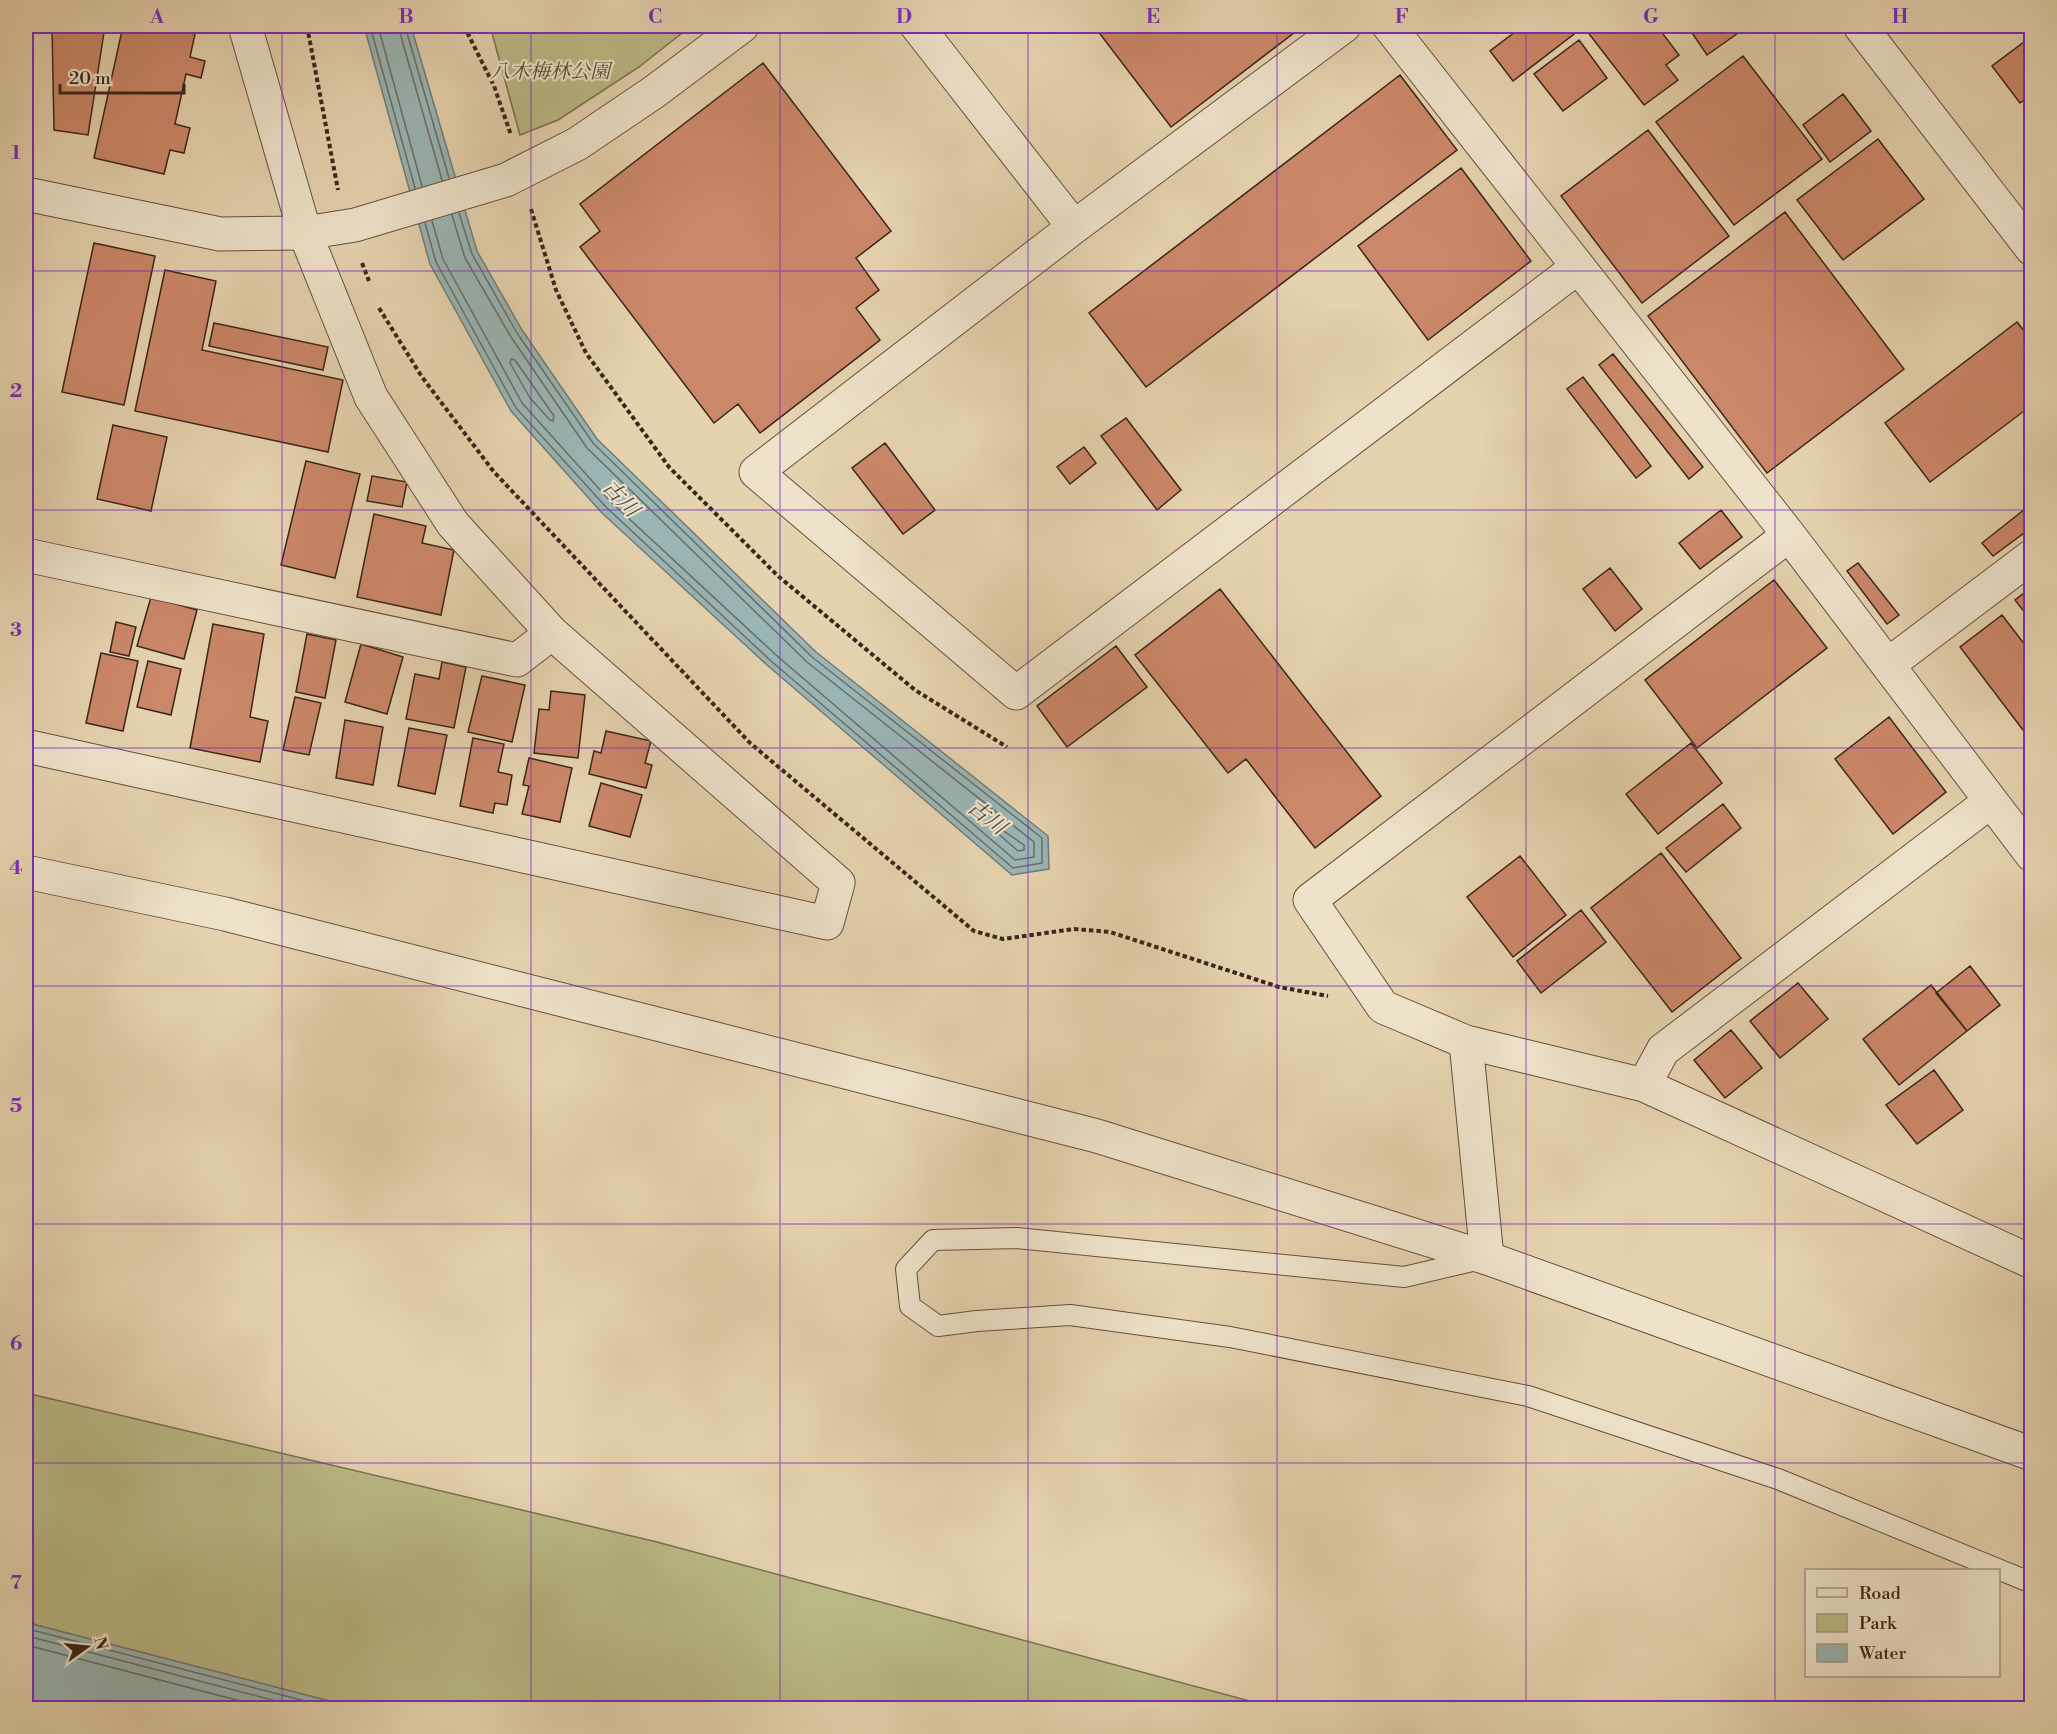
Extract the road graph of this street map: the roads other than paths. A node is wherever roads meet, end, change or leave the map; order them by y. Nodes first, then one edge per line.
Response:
1 (244, 26) edge
2 (742, 26) edge
3 (917, 26) edge
4 (1344, 26) edge
5 (1389, 26) edge
6 (1860, 26) edge
7 (26, 194) edge
8 (1074, 227) junction
9 (305, 233) junction
10 (2031, 249) edge
11 (1578, 267) junction
12 (1790, 535) junction
13 (26, 555) edge
14 (2031, 556) edge
15 (552, 633) junction
16 (1889, 664) junction
17 (26, 746) edge
18 (1991, 801) junction
19 (2031, 855) edge
20 (26, 872) edge
21 (1466, 1042) junction
22 (1644, 1085) junction
23 (1486, 1258) junction
24 (2031, 1262) edge
25 (2031, 1454) edge
26 (1997, 1569) edge
27 (2000, 1570) edge
28 (2031, 1583) edge

1 - 9 street
2 - 9 street
3 - 8 street
4 - 8 street
5 - 11 street
6 - 10 street
7 - 9 street
8 - 11 street
9 - 15 street
11 - 12 street
12 - 16 street
12 - 21 street
13 - 15 street
14 - 16 street
15 - 17 street
16 - 18 street
18 - 19 street
18 - 22 street
20 - 23 street
21 - 22 street
21 - 23 street
22 - 24 street
23 - 25 street
23 - 26 lane
27 - 28 lane

